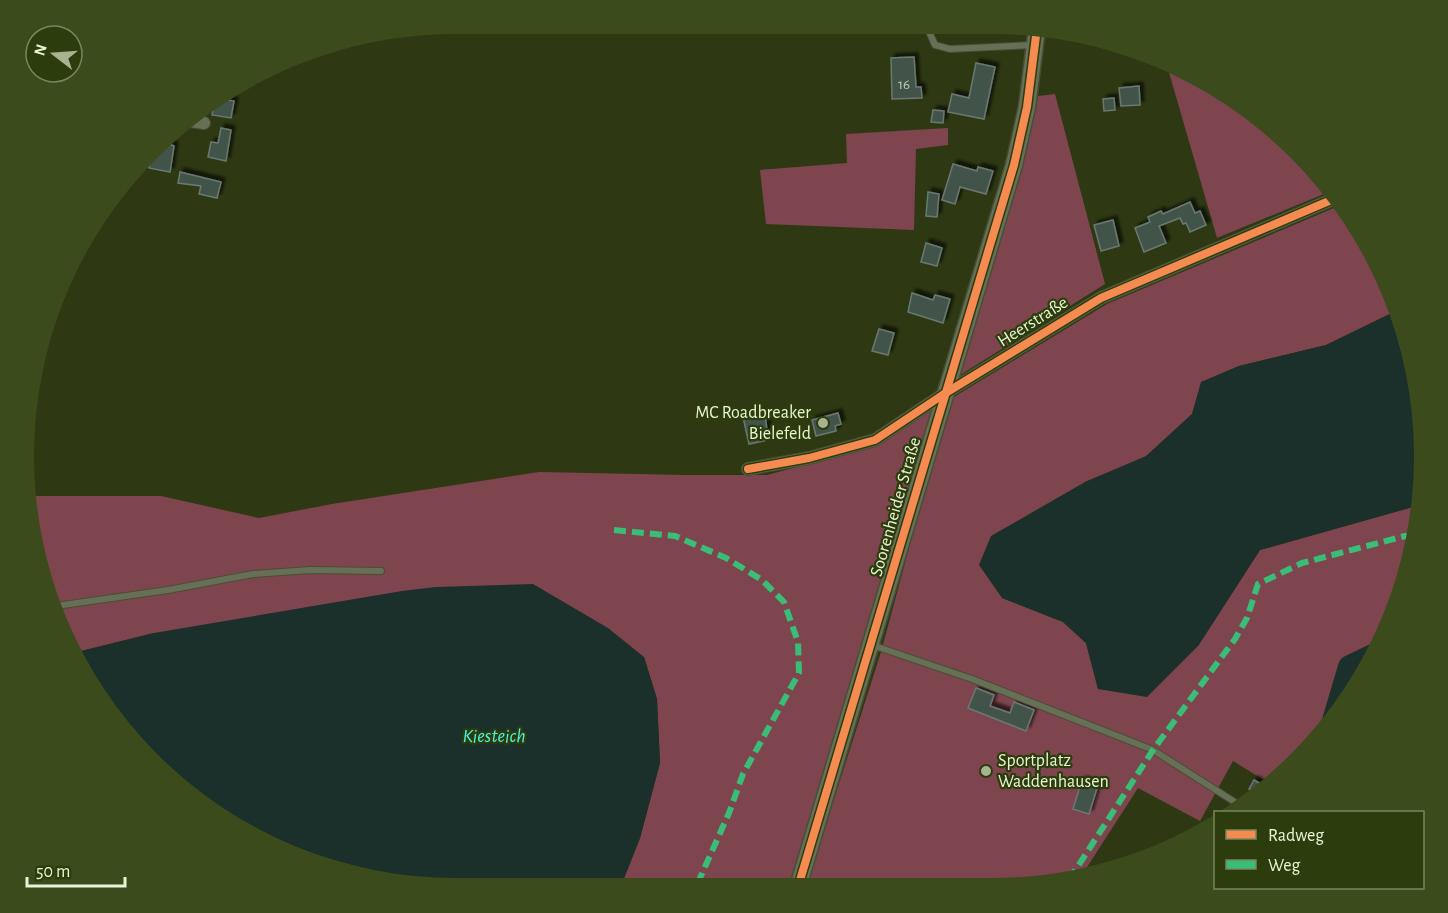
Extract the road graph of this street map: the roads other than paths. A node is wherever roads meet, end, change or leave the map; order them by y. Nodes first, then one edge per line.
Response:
1 (930, 34) edge
2 (1036, 37) edge
3 (1036, 45) junction
4 (200, 122) edge
5 (204, 123) dead end
6 (1327, 202) edge
7 (944, 394) junction
8 (748, 469) dead end
9 (381, 572) dead end
10 (62, 605) edge
11 (872, 645) junction
12 (1234, 801) edge
13 (801, 878) edge

1 - 3 lane
2 - 3 main road, Soorenheider Straße
3 - 7 main road, Soorenheider Straße
4 - 5 street
6 - 7 street, Heerstraße
7 - 8 street, Heerstraße
7 - 11 main road, Soorenheider Straße
9 - 10 lane
11 - 12 lane
11 - 13 main road, Soorenheider Straße

